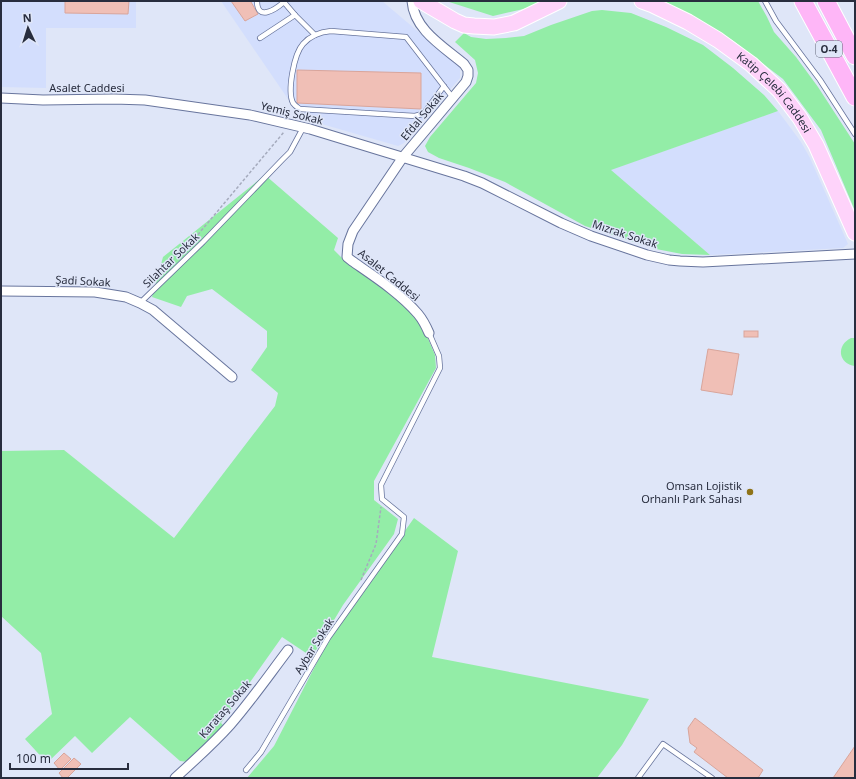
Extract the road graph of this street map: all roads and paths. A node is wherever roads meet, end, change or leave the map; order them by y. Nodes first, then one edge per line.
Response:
1 (256, 1) edge
2 (412, 1) edge
3 (421, 1) edge
4 (559, 1) edge
5 (642, 1) edge
6 (765, 1) edge
7 (803, 1) edge
8 (826, 1) edge
9 (284, 2) edge
10 (295, 16) junction
11 (315, 35) junction
12 (260, 38) dead end
13 (855, 56) edge
14 (444, 86) junction
15 (855, 97) edge
16 (1, 98) edge
17 (453, 98) junction
18 (174, 104) joint
19 (291, 124) junction
20 (303, 128) junction
21 (855, 134) edge
22 (403, 157) junction
23 (855, 233) edge
24 (185, 249) dead end
25 (855, 254) edge
26 (347, 257) joint
27 (1, 291) edge
28 (140, 303) junction
29 (429, 333) joint
30 (232, 377) dead end
31 (382, 499) junction
32 (359, 585) dead end
33 (288, 650) dead end
34 (246, 770) dead end
35 (175, 778) edge
36 (638, 778) edge
37 (712, 778) edge

1 - 9 lane
2 - 17 street, Efdal Sokak
3 - 4 main road
5 - 23 main road, Katip Çelebi Caddesi
6 - 21 lane
7 - 15 highway, O-4
8 - 13 highway, O-4
9 - 10 lane
10 - 11 lane
10 - 12 lane
11 - 14 lane
11 - 14 lane
14 - 17 lane
16 - 18 street, Asalet Caddesi
17 - 22 street, Efdal Sokak
18 - 19 street, Yemiş Sokak
19 - 20 street, Yemiş Sokak
19 - 24 path, Silahtar Sokak
20 - 22 street, Yemiş Sokak
20 - 28 lane, Silahtar Sokak
22 - 25 street, Mızrak Sokak
22 - 26 street, Efdal Sokak
26 - 29 street, Asalet Caddesi
27 - 28 street, Şadi Sokak
28 - 30 street, Şadi Sokak
29 - 31 lane
31 - 32 path
31 - 34 lane, Aybar Sokak
33 - 35 street, Karataş Sokak
36 - 37 lane

